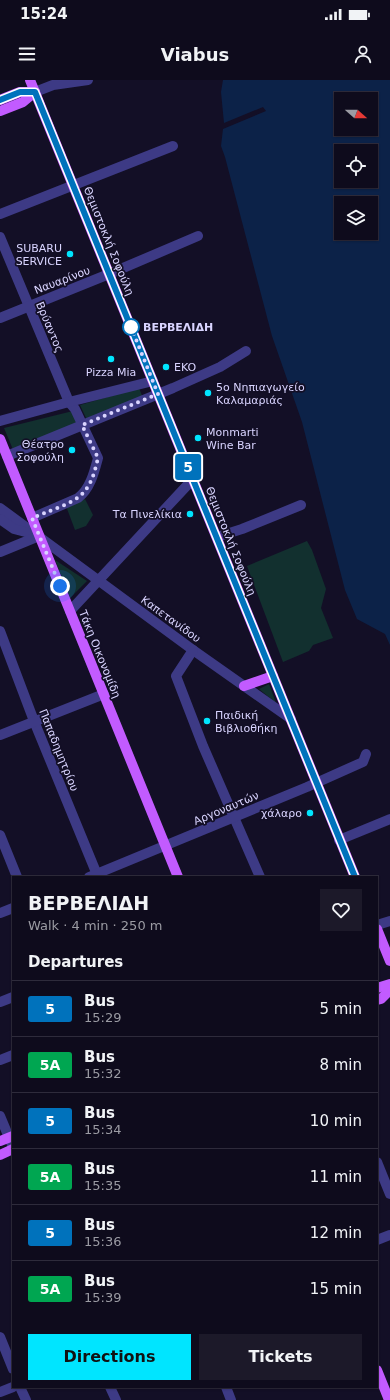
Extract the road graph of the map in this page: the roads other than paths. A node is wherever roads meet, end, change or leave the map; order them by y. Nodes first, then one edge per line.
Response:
1 (30, 80) edge
2 (88, 80) edge
3 (35, 92) junction
4 (0, 100) edge
5 (0, 111) edge
6 (173, 146) dead end
7 (73, 185) junction
8 (0, 214) edge
9 (198, 236) dead end
10 (0, 237) edge
11 (109, 274) junction
12 (28, 306) junction
13 (0, 318) edge
14 (246, 351) dead end
15 (153, 381) junction
16 (158, 394) junction
17 (69, 402) junction
18 (0, 421) edge
19 (82, 425) junction
20 (0, 439) edge
21 (7, 456) junction
22 (193, 479) junction
23 (301, 505) dead end
24 (0, 508) edge
25 (32, 518) junction
26 (0, 519) edge
27 (39, 536) junction
28 (217, 537) junction
29 (0, 552) edge
30 (98, 580) junction
31 (70, 611) junction
32 (0, 631) edge
33 (193, 650) junction
34 (273, 676) junction
35 (244, 686) junction
36 (104, 694) junction
37 (291, 719) junction
38 (34, 721) junction
39 (0, 735) edge
40 (366, 754) dead end
41 (317, 783) junction
42 (235, 817) junction
43 (390, 819) edge
44 (0, 835) edge
45 (340, 840) junction
46 (165, 846) junction
47 (17, 876) edge
48 (95, 876) edge
49 (178, 876) edge
50 (260, 876) edge
51 (355, 876) edge
52 (12, 908) edge
53 (0, 913) edge
54 (390, 921) edge
55 (378, 925) edge
56 (378, 931) edge
57 (390, 961) edge
58 (390, 984) edge
59 (378, 988) edge
60 (390, 990) edge
61 (12, 997) edge
62 (378, 1000) edge
63 (0, 1002) edge
64 (12, 1055) edge
65 (0, 1060) edge
66 (0, 1116) edge
67 (10, 1142) edge
68 (0, 1155) edge
69 (378, 1164) edge
70 (390, 1194) edge
71 (390, 1235) edge
72 (378, 1240) edge
73 (0, 1337) edge
74 (12, 1367) edge
75 (378, 1372) edge
76 (12, 1387) edge
77 (20, 1388) edge
78 (110, 1388) edge
79 (226, 1388) edge
80 (0, 1392) edge
81 (26, 1400) edge
82 (116, 1400) edge
83 (231, 1400) edge
84 (389, 1400) edge

1 - 3 main road, Θεμιστοκλή Σοφούλη
2 - 3 street
3 - 4 main road
3 - 5 main road
3 - 7 main road, Θεμιστοκλή Σοφούλη
6 - 7 street
7 - 8 street
7 - 11 main road, Θεμιστοκλή Σοφούλη
9 - 11 street, Ναυαρίνου
10 - 12 street, Βρύαντος
11 - 12 street, Ναυαρίνου
11 - 15 main road, Θεμιστοκλή Σοφούλη
12 - 13 street, Ναυαρίνου
12 - 17 street, Βρύαντος
14 - 16 street
15 - 16 main road, Θεμιστοκλή Σοφούλη
15 - 17 street
16 - 19 street
16 - 22 main road, Θεμιστοκλή Σοφούλη
17 - 18 street
17 - 19 street, Βρύαντος
19 - 21 street
19 - 25 street, Βρύαντος
20 - 21 main road, Τάκη Οικονομίδη
21 - 25 main road, Τάκη Οικονομίδη
22 - 28 main road, Θεμιστοκλή Σοφούλη
22 - 30 street
23 - 28 street
24 - 27 street, Καπετανίδου
25 - 27 main road, Τάκη Οικονομίδη
26 - 27 street, Καπετανίδου
27 - 29 street
27 - 30 street, Καπετανίδου
27 - 31 main road, Τάκη Οικονομίδη
28 - 34 main road, Θεμιστοκλή Σοφούλη
30 - 31 street
30 - 33 street, Καπετανίδου
31 - 36 main road, Τάκη Οικονομίδη
32 - 38 street, Παπαδημητρίου
33 - 35 street, Καπετανίδου
33 - 42 street
34 - 35 main road
34 - 37 main road, Θεμιστοκλή Σοφούλη
35 - 37 street, Καπετανίδου
36 - 38 street
36 - 46 main road, Τάκη Οικονομίδη
37 - 41 main road, Θεμιστοκλή Σοφούλη
38 - 39 street
38 - 48 street, Παπαδημητρίου
40 - 41 street, Αργοναυτών
41 - 42 street, Αργοναυτών
41 - 45 main road, Θεμιστοκλή Σοφούλη
42 - 46 street, Αργοναυτών
42 - 50 street
43 - 45 street
44 - 47 street
45 - 51 main road, Θεμιστοκλή Σοφούλη
46 - 48 street, Αργοναυτών
46 - 49 main road, Τάκη Οικονομίδη
52 - 53 street
54 - 55 street
56 - 57 main road
58 - 59 main road
60 - 62 main road
61 - 63 street
64 - 65 street
66 - 67 street
67 - 68 main road
69 - 70 street
71 - 72 street
73 - 74 street
75 - 84 main road
76 - 80 street
77 - 81 street
78 - 82 street
79 - 83 street

